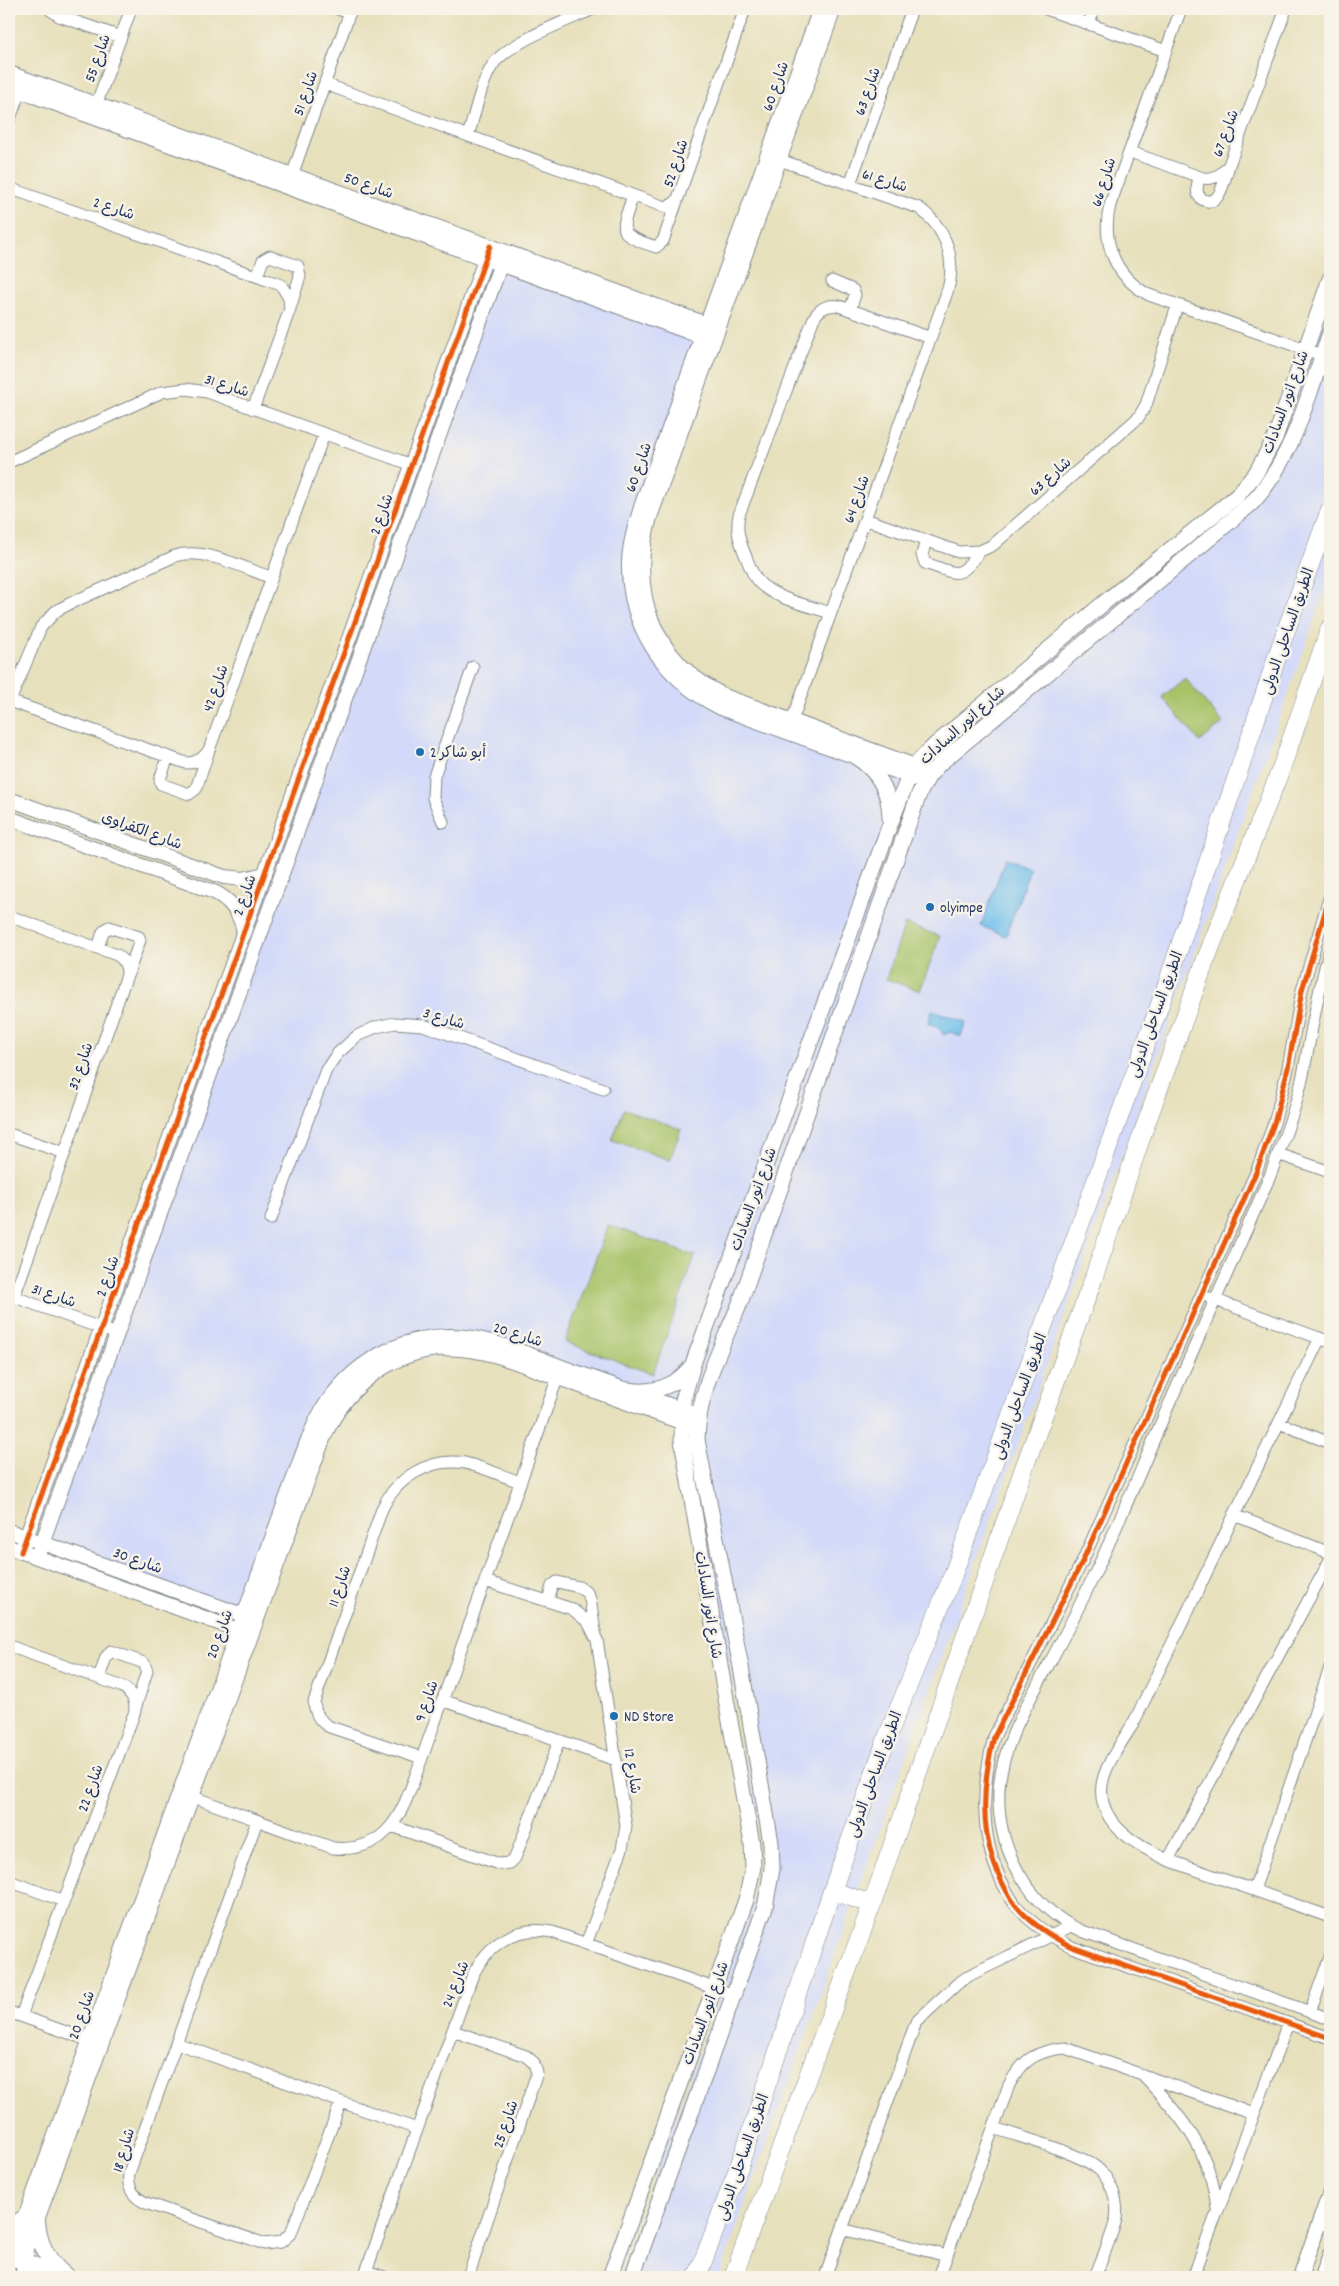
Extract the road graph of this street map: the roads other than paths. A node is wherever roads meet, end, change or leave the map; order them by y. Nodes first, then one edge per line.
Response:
1 (49, 9) edge
2 (131, 9) edge
3 (338, 9) edge
4 (593, 9) edge
5 (745, 9) edge
6 (820, 9) edge
7 (834, 9) edge
8 (912, 9) edge
9 (1046, 9) edge
10 (1094, 9) edge
11 (1181, 9) edge
12 (1286, 9) edge
13 (351, 11) edge
14 (1089, 24) junction
15 (121, 37) junction
16 (1166, 51) junction
17 (9, 73) edge
18 (324, 84) junction
19 (18, 86) edge
20 (94, 111) junction
21 (9, 121) edge
22 (468, 136) junction
23 (1130, 152) junction
24 (773, 158) junction
25 (1230, 165) junction
26 (1199, 177) junction
27 (290, 181) junction
28 (850, 184) junction
29 (9, 188) edge
30 (633, 196) junction
31 (678, 198) junction
32 (488, 253) junction
33 (503, 258) junction
34 (257, 276) junction
35 (951, 276) joint
36 (1330, 280) edge
37 (832, 281) dead end
38 (1177, 306) junction
39 (290, 309) junction
40 (850, 310) junction
41 (710, 333) junction
42 (1330, 333) edge
43 (931, 338) junction
44 (1305, 349) junction
45 (1322, 355) junction
46 (253, 409) junction
47 (324, 434) junction
48 (9, 462) edge
49 (429, 464) junction
50 (412, 465) junction
51 (424, 478) junction
52 (865, 519) junction
53 (1327, 531) edge
54 (926, 540) junction
55 (980, 551) junction
56 (272, 578) junction
57 (1105, 602) junction
58 (831, 613) junction
59 (1116, 616) junction
60 (1330, 628) edge
61 (473, 667) dead end
62 (9, 701) edge
63 (790, 726) junction
64 (314, 736) junction
65 (329, 741) junction
66 (209, 750) junction
67 (168, 757) junction
68 (856, 757) junction
69 (912, 771) junction
70 (928, 777) junction
71 (9, 799) edge
72 (9, 818) edge
73 (443, 822) dead end
74 (889, 827) junction
75 (265, 874) junction
76 (228, 878) junction
77 (1330, 895) edge
78 (222, 896) junction
79 (9, 916) edge
80 (244, 931) junction
81 (98, 948) junction
82 (1330, 949) edge
83 (127, 976) junction
84 (196, 1064) junction
85 (212, 1069) junction
86 (602, 1089) dead end
87 (9, 1134) edge
88 (65, 1153) junction
89 (1278, 1154) junction
90 (1330, 1172) edge
91 (271, 1219) dead end
92 (1202, 1294) junction
93 (11, 1296) edge
94 (1216, 1300) junction
95 (102, 1328) junction
96 (118, 1334) junction
97 (1325, 1340) edge
98 (694, 1361) junction
99 (559, 1372) junction
100 (627, 1390) junction
101 (682, 1416) junction
102 (698, 1421) junction
103 (1279, 1423) junction
104 (1330, 1443) edge
105 (520, 1482) junction
106 (1234, 1515) junction
107 (9, 1531) edge
108 (27, 1537) junction
109 (42, 1543) junction
110 (15, 1549) edge
111 (1330, 1553) edge
112 (37, 1557) junction
113 (1330, 1560) edge
114 (485, 1581) junction
115 (548, 1601) junction
116 (250, 1618) junction
117 (244, 1632) junction
118 (597, 1640) junction
119 (9, 1646) edge
120 (741, 1667) junction
121 (1330, 1668) edge
122 (720, 1671) junction
123 (99, 1678) junction
124 (442, 1700) junction
125 (135, 1711) junction
126 (559, 1741) junction
127 (422, 1758) junction
128 (616, 1760) junction
129 (185, 1794) junction
130 (257, 1821) junction
131 (392, 1826) junction
132 (1168, 1860) junction
133 (9, 1881) edge
134 (1254, 1890) junction
135 (832, 1891) junction
136 (64, 1901) junction
137 (872, 1904) junction
138 (1330, 1916) edge
139 (1071, 1926) junction
140 (1049, 1936) junction
141 (586, 1944) junction
142 (1330, 1957) edge
143 (714, 1988) junction
144 (734, 1995) junction
145 (9, 2012) edge
146 (1310, 2012) junction
147 (21, 2016) junction
148 (1330, 2019) edge
149 (1288, 2024) junction
150 (453, 2031) junction
151 (1330, 2038) edge
152 (95, 2043) junction
153 (176, 2043) junction
154 (1142, 2074) junction
155 (341, 2102) junction
156 (1254, 2114) junction
157 (994, 2128) junction
158 (418, 2129) junction
159 (1330, 2192) edge
160 (1217, 2212) junction
161 (31, 2218) junction
162 (629, 2224) junction
163 (842, 2229) junction
164 (9, 2230) edge
165 (649, 2230) junction
166 (1330, 2254) edge
167 (947, 2256) junction
168 (15, 2263) edge
169 (365, 2274) edge
170 (67, 2277) edge
171 (384, 2277) edge
172 (468, 2277) edge
173 (610, 2277) edge
174 (632, 2277) edge
175 (697, 2277) edge
176 (733, 2277) edge
177 (825, 2277) edge
178 (939, 2277) edge
179 (1095, 2277) edge
180 (1193, 2277) edge
181 (1300, 2277) edge
182 (1322, 2277) edge

1 - 15 street
2 - 15 street, شارع 55
3 - 13 street
4 - 22 street
5 - 31 street, شارع 52
6 - 24 street, شارع 60
7 - 24 street, شارع 60
8 - 28 street, شارع 63
9 - 14 street
10 - 14 street
11 - 16 street, شارع 66
12 - 25 street, شارع 67
13 - 18 street, شارع 51
14 - 16 street
15 - 20 street, شارع 55
16 - 23 street, شارع 66
17 - 19 street, شارع 50
18 - 22 street, شارع 52
18 - 27 street, شارع 51
19 - 20 street, شارع 50
19 - 21 street
20 - 27 street, شارع 50
22 - 30 street, شارع 52
23 - 26 street
23 - 38 street, شارع 66
24 - 28 street, شارع 61
24 - 41 street, شارع 60
25 - 26 street, شارع 67
25 - 26 street
27 - 32 street, شارع 50
28 - 35 street, شارع 61
29 - 34 street, شارع 2
30 - 31 street, شارع 52
30 - 31 street
32 - 33 street, شارع 50
32 - 50 street, شارع 2
33 - 41 street, شارع 50
33 - 49 street, شارع 2
34 - 39 street, شارع 2
34 - 39 street
35 - 43 street, شارع 64
36 - 44 main road, شارع انور السادات
37 - 40 street
38 - 44 street, شارع 66
38 - 55 street, شارع 63
39 - 46 street
40 - 43 street
40 - 58 street
41 - 63 street, شارع 60
42 - 45 main road, شارع انور السادات
43 - 52 street, شارع 64
44 - 45 street, شارع 66
44 - 57 main road, شارع انور السادات
45 - 59 main road, شارع انور السادات
46 - 47 street, شارع 31
46 - 48 street, شارع 31
47 - 50 street, شارع 31
47 - 56 street, شارع 42
49 - 50 street
49 - 51 street, شارع 2
50 - 51 street
50 - 64 street, شارع 2
51 - 65 street, شارع 2
52 - 54 street
52 - 58 street, شارع 64
53 - 135 highway, الطريق الساحلى الدولى
54 - 55 street
54 - 55 street
56 - 62 street
56 - 66 street, شارع 42
57 - 59 main road
57 - 69 main road, شارع انور السادات
58 - 63 street, شارع 64
59 - 70 main road, شارع انور السادات
60 - 137 highway, الطريق الساحلى الدولى
61 - 73 street
62 - 67 street
63 - 68 street, شارع 60
63 - 69 street, شارع 60
64 - 65 street
64 - 75 street, شارع 2
65 - 85 street, شارع 2
66 - 67 street
66 - 67 street, شارع 42
68 - 69 street, شارع 60
68 - 74 main road
69 - 70 street, شارع 60
69 - 74 main road, شارع انور السادات
70 - 102 main road, شارع انور السادات
71 - 76 street, شارع الكفراوى
72 - 78 street
74 - 98 main road, شارع انور السادات
75 - 76 street, شارع الكفراوى
75 - 80 street, شارع 2
76 - 78 street
77 - 92 street
78 - 80 street
79 - 81 street
80 - 84 street, شارع 2
81 - 83 street
81 - 83 street, شارع 32
82 - 89 street
83 - 88 street, شارع 32
84 - 85 street
84 - 95 street, شارع 2
85 - 96 street, شارع 2
86 - 91 street, شارع 3
87 - 88 street
88 - 93 street, شارع 32
89 - 90 street
89 - 94 street
92 - 94 street
92 - 140 street
93 - 95 street, شارع 31
94 - 97 street
94 - 139 street
95 - 96 street, شارع 31
95 - 108 street, شارع 2
96 - 109 street, شارع 2
97 - 103 street
98 - 100 main road
98 - 101 main road, شارع انور السادات
99 - 100 street, شارع 20
99 - 101 street, شارع 20
99 - 105 street, شارع 9
99 - 116 street, شارع 20
100 - 101 street, شارع 20
101 - 102 street, شارع 20
101 - 122 main road, شارع انور السادات
102 - 120 main road, شارع انور السادات
103 - 104 street
103 - 106 street
105 - 114 street, شارع 9
105 - 127 street, شارع 11
106 - 111 street
106 - 132 street
107 - 108 street, شارع 30
108 - 109 street, شارع 30
108 - 110 street, شارع 2
109 - 112 street, شارع 2
109 - 116 street, شارع 30
110 - 112 street
112 - 117 street
113 - 132 street
114 - 115 street, شارع 12
114 - 124 street, شارع 9
115 - 118 street, شارع 12
115 - 118 street
116 - 117 street, شارع 20
117 - 129 street, شارع 20
118 - 128 street, شارع 12
119 - 123 street
120 - 122 main road
120 - 144 main road, شارع انور السادات
121 - 134 street
122 - 143 main road, شارع انور السادات
123 - 125 street
123 - 125 street, شارع 22
124 - 126 street
124 - 127 street, شارع 9
125 - 136 street, شارع 22
126 - 128 street
126 - 131 street
127 - 131 street, شارع 9
128 - 141 street, شارع 12
129 - 130 street, شارع 9
129 - 152 street, شارع 20
130 - 131 street, شارع 9
130 - 153 street, شارع 18
132 - 134 street
133 - 136 street
134 - 138 street
135 - 137 highway
135 - 175 highway, الطريق الساحلى الدولى
136 - 147 street, شارع 22
137 - 176 highway, الطريق الساحلى الدولى
139 - 140 street
139 - 146 street
140 - 149 street
140 - 163 street
141 - 143 street, شارع 24
141 - 150 street, شارع 24
142 - 146 street
143 - 144 street, شارع 24
143 - 162 main road, شارع انور السادات
144 - 165 main road, شارع انور السادات
145 - 147 street
146 - 148 street
147 - 152 street
149 - 151 street
149 - 156 street
150 - 158 street, شارع 24
150 - 172 street, شارع 25
152 - 161 street, شارع 20
153 - 155 street
153 - 155 street, شارع 18
154 - 156 street
154 - 157 street
154 - 160 street
155 - 158 street
156 - 160 street
157 - 167 street
157 - 179 street
158 - 169 street, شارع 24
159 - 181 street
160 - 180 street
161 - 164 main road
161 - 168 street, شارع 20
161 - 170 main road
162 - 165 main road
162 - 173 main road, شارع انور السادات
163 - 167 street
163 - 177 street
165 - 174 main road, شارع انور السادات
166 - 182 street
167 - 178 street
168 - 170 main road
169 - 171 street

